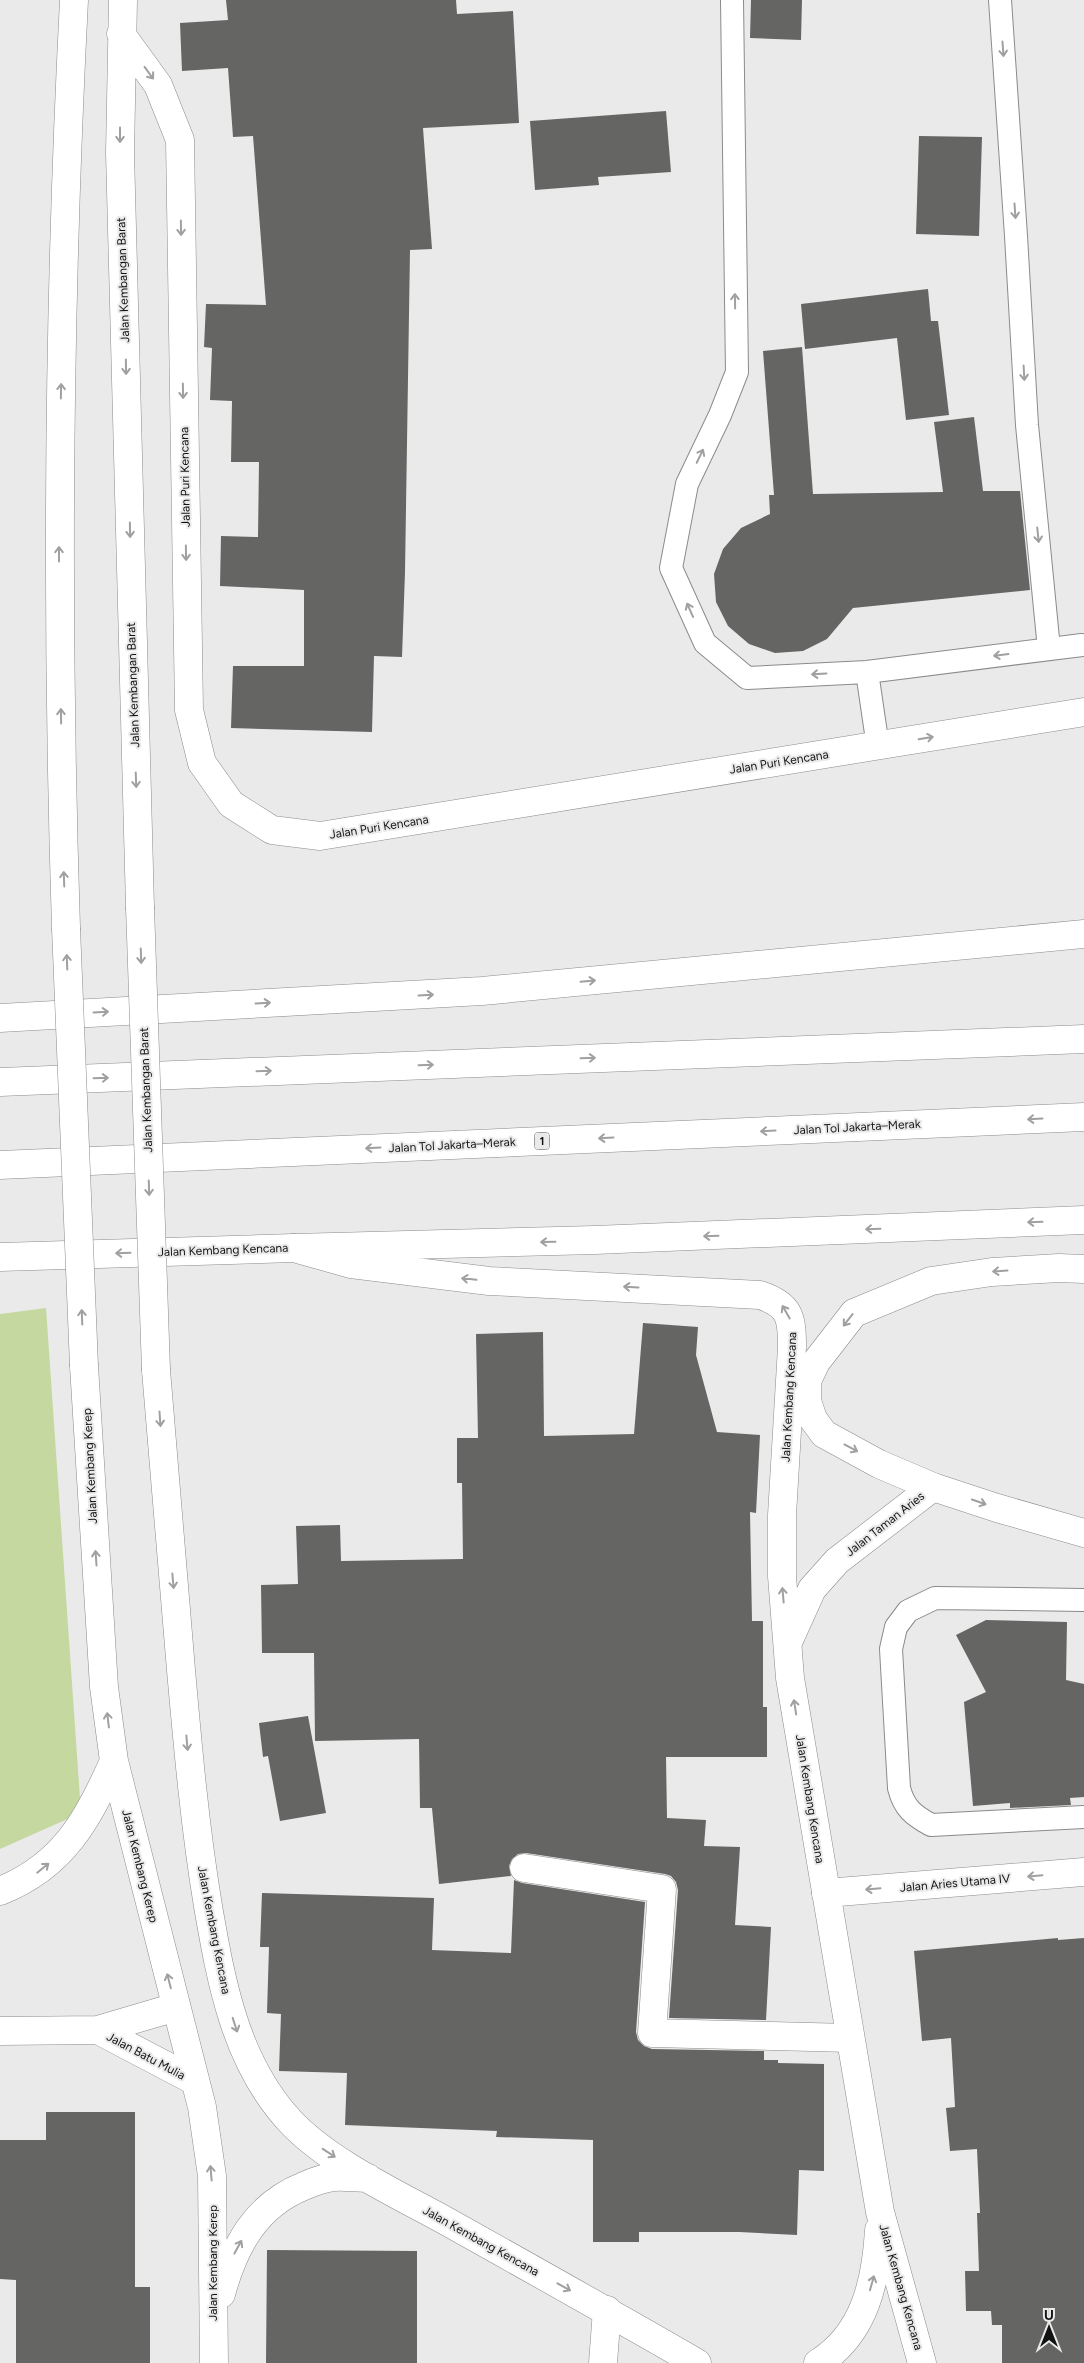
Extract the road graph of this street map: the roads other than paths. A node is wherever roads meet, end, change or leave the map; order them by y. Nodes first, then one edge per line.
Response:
1 (74, 0) edge
2 (123, 0) edge
3 (732, 0) edge
4 (1000, 0) edge
5 (120, 34) junction
6 (1082, 645) dead end
7 (1049, 649) junction
8 (867, 672) junction
9 (1084, 712) edge
10 (878, 746) junction
11 (1084, 934) edge
12 (0, 1018) edge
13 (1084, 1039) edge
14 (0, 1082) edge
15 (1084, 1117) edge
16 (0, 1165) edge
17 (1084, 1220) edge
18 (294, 1248) junction
19 (0, 1257) edge
20 (1084, 1269) edge
21 (156, 1370) joint
22 (933, 1487) junction
23 (1084, 1532) edge
24 (1084, 1600) edge
25 (787, 1644) junction
26 (114, 1761) junction
27 (1084, 1817) edge
28 (524, 1868) dead end
29 (1084, 1872) edge
30 (0, 1891) edge
31 (826, 1893) junction
32 (176, 2007) junction
33 (98, 2030) junction
34 (0, 2031) edge
35 (850, 2038) junction
36 (195, 2081) junction
37 (368, 2178) junction
38 (880, 2212) junction
39 (607, 2310) junction
40 (213, 2354) edge
41 (602, 2363) edge
42 (696, 2363) edge
43 (818, 2363) edge
44 (922, 2363) edge

26 -> 1 main road, Jalan Kembang Kerep, bridge
2 - 5 main road, Jalan Kembangan Barat
8 -> 3 lane
4 -> 7 lane
5 -> 10 main road, Jalan Puri Kencana
5 -> 21 main road, Jalan Kembangan Barat, bridge
6 - 7 lane
7 -> 8 lane
8 - 10 lane
10 -> 9 main road, Jalan Puri Kencana
12 -> 11 main road
14 -> 13 main road
15 -> 16 main road, Jalan Tol Jakarta–Merak / 1
17 -> 18 main road
18 -> 19 main road, Jalan Kembang Kencana
25 -> 18 main road, Jalan Kembang Kencana
20 -> 22 main road
21 -> 37 main road, Jalan Kembang Kencana
22 -> 23 main road, Jalan Taman Aries
22 - 25 main road, Jalan Taman Aries
24 - 27 lane
31 -> 25 main road, Jalan Kembang Kencana
30 -> 26 main road
32 -> 26 main road, Jalan Kembang Kerep
28 - 35 main road
29 -> 31 main road, Jalan Aries Utama IV
31 - 35 main road, Jalan Kembang Kencana
32 - 33 main road, Jalan Batu Mulia
32 - 36 main road, Jalan Kembang Kerep
33 - 34 main road, Jalan Batu Mulia
33 - 36 main road, Jalan Batu Mulia
35 - 38 main road, Jalan Kembang Kencana
40 -> 36 main road, Jalan Kembang Kerep
37 -> 39 main road, Jalan Kembang Kencana
40 -> 37 main road
43 -> 38 main road, Jalan Kembang Kencana
38 - 44 main road, Jalan Kembang Kencana
39 - 41 main road
39 - 42 main road, Jalan Kembang Kencana

